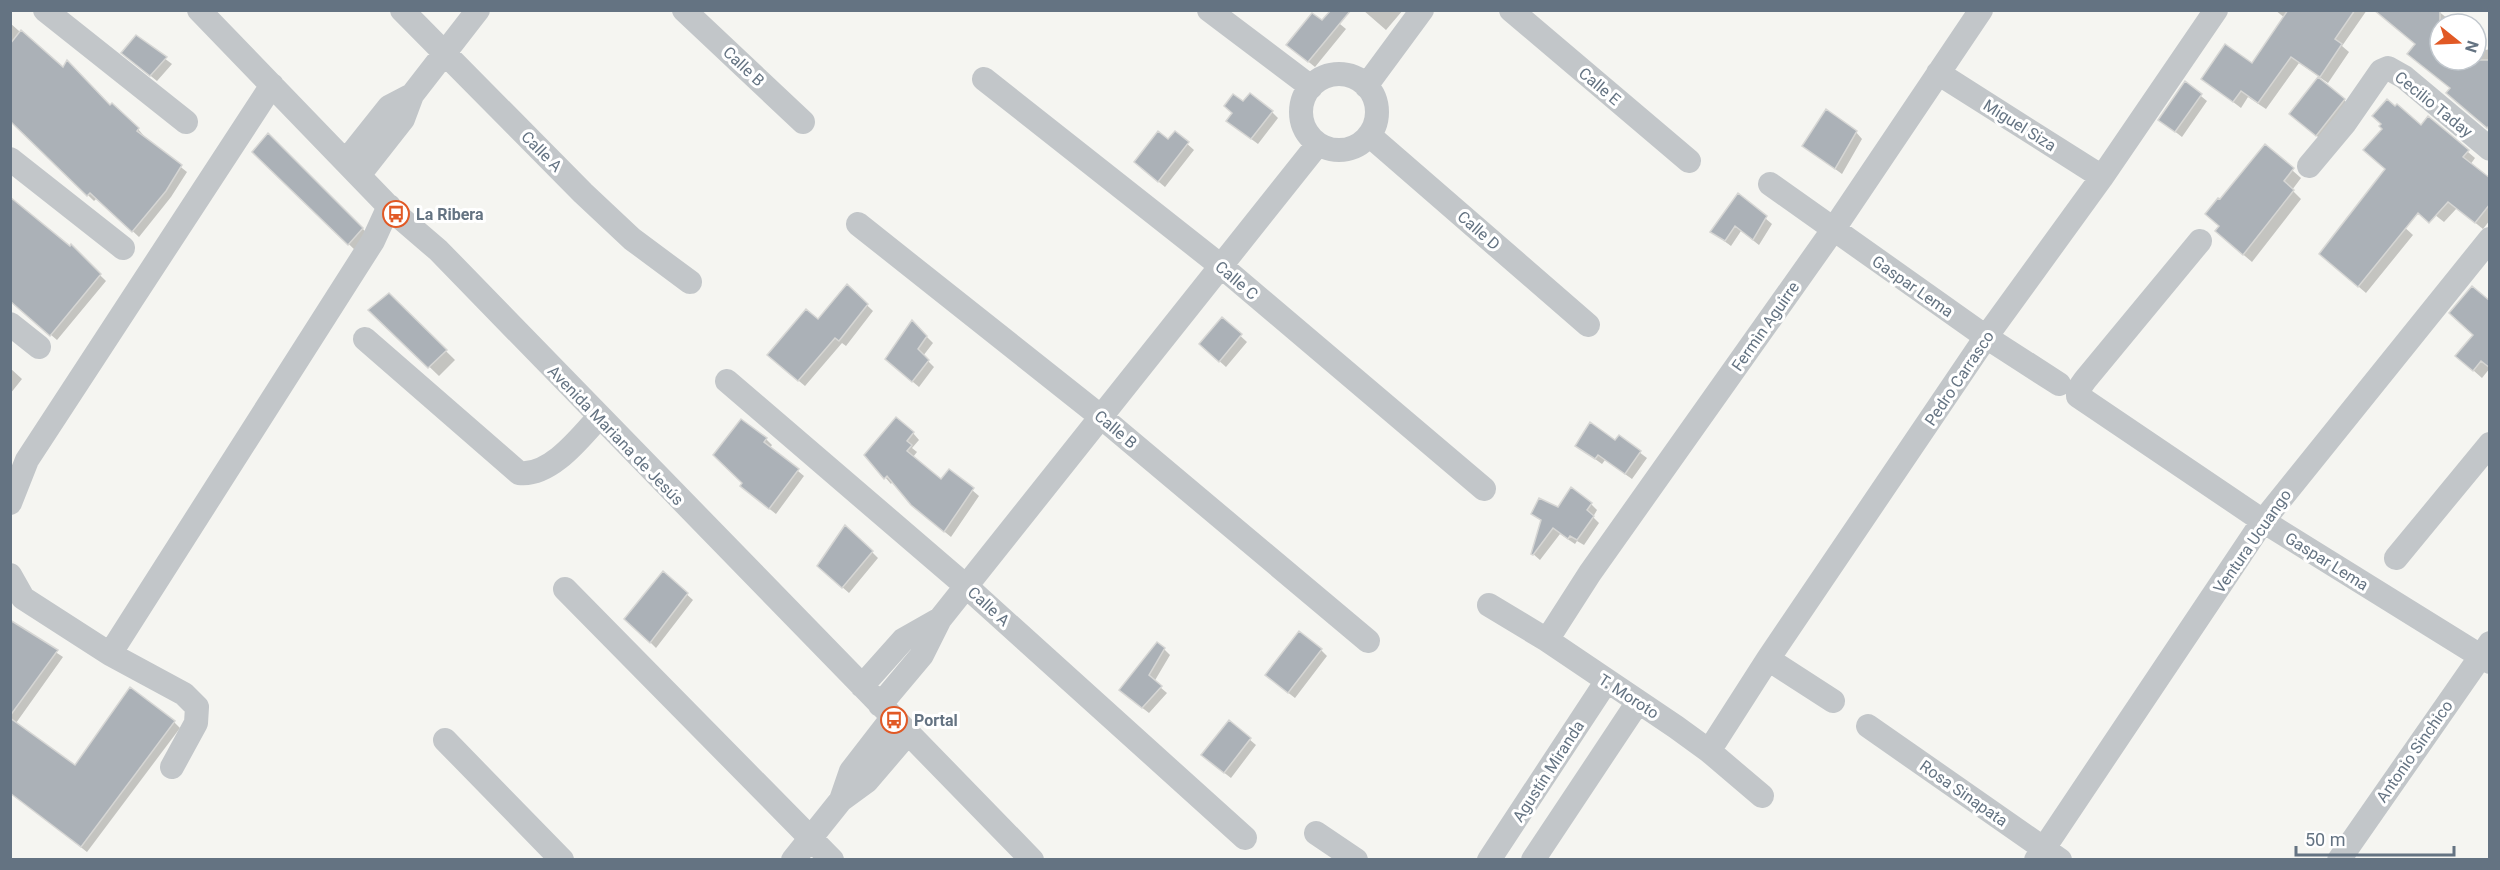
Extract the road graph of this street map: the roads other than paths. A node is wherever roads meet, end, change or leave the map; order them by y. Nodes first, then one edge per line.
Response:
1 (45, 10) edge
2 (199, 10) edge
3 (402, 10) edge
4 (478, 10) edge
5 (684, 10) edge
6 (1209, 10) edge
7 (1422, 10) edge
8 (1511, 10) edge
9 (1981, 10) edge
10 (2216, 10) edge
11 (445, 54) junction
12 (1938, 73) junction
13 (984, 79) dead end
14 (272, 85) junction
15 (1366, 86) junction
16 (1311, 87) junction
17 (186, 122) dead end
18 (803, 122) dead end
19 (1369, 135) junction
20 (1318, 144) junction
21 (2490, 149) edge
22 (10, 159) edge
23 (1689, 161) dead end
24 (2309, 166) dead end
25 (353, 168) junction
26 (2102, 177) junction
27 (1770, 184) dead end
28 (389, 206) junction
29 (858, 224) dead end
30 (1833, 230) junction
31 (2490, 239) edge
32 (2200, 241) dead end
33 (123, 248) dead end
34 (1221, 266) junction
35 (690, 282) dead end
36 (10, 324) edge
37 (1588, 325) dead end
38 (1986, 337) junction
39 (364, 339) dead end
40 (39, 347) dead end
41 (727, 381) dead end
42 (2069, 390) junction
43 (1100, 416) junction
44 (599, 417) junction
45 (2490, 444) edge
46 (1484, 489) dead end
47 (10, 503) edge
48 (2263, 521) junction
49 (2396, 558) dead end
50 (10, 575) edge
51 (967, 587) junction
52 (565, 589) dead end
53 (1489, 605) dead end
54 (940, 619) junction
55 (1547, 640) junction
56 (1368, 641) dead end
57 (110, 654) junction
58 (2487, 654) edge
59 (1768, 659) junction
60 (1606, 682) junction
61 (862, 686) junction
62 (1833, 701) dead end
63 (1638, 702) junction
64 (894, 719) junction
65 (1868, 726) dead end
66 (445, 740) dead end
67 (1709, 751) junction
68 (172, 766) dead end
69 (1762, 796) dead end
70 (1316, 833) dead end
71 (810, 837) junction
72 (1245, 838) dead end
73 (2047, 856) edge
74 (562, 860) edge
75 (793, 860) edge
76 (832, 860) edge
77 (1032, 860) edge
78 (1356, 860) edge
79 (1489, 860) edge
80 (1533, 860) edge
81 (2339, 860) edge

1 - 17 street
2 - 14 street, Avenida Mariana de Jesús
3 - 11 street, Calle A
4 - 11 street
5 - 18 street, Calle B
6 - 16 street
7 - 15 street
8 - 23 street, Calle E
9 - 12 street, Fermìn Aguirre
10 - 26 street, Pedro Carrasco
11 - 25 street
11 - 35 street, Calle A
12 - 26 street, Miguel Siza
12 - 30 street, Fermìn Aguirre
13 - 34 street, Calle C
14 - 25 street, Avenida Mariana de Jesús
14 - 47 street
15 - 16 street
15 - 19 street
16 - 20 street
19 - 20 street
19 - 37 street, Calle D
20 - 34 street
21 - 24 street, Cecilio Taday
22 - 33 street
25 - 28 street, Avenida Mariana de Jesús
26 - 38 street, Pedro Carrasco
27 - 30 street, Gaspar Lema
28 - 44 street, Avenida Mariana de Jesús
28 - 57 street
29 - 43 street, Calle B
30 - 38 street, Gaspar Lema
30 - 55 street, Fermìn Aguirre
31 - 48 street, Ventura Ucuango
32 - 42 street
34 - 43 street
34 - 46 street, Calle C
36 - 40 street
38 - 42 street, Gaspar Lema
38 - 59 street, Pedro Carrasco
39 - 44 street
41 - 51 street, Calle A
42 - 48 street, Gaspar Lema
43 - 51 street
43 - 56 street, Calle B
44 - 61 street, Avenida Mariana de Jesús
45 - 49 street
48 - 58 street, Gaspar Lema
48 - 73 street, Ventura Ucuango
50 - 57 street
51 - 54 street
51 - 72 street, Calle A
52 - 71 street
53 - 55 street, T. Moroto
54 - 61 street
54 - 64 street
55 - 60 street, T. Moroto
57 - 68 street
58 - 81 street, Antonio Sinchico
59 - 62 street
59 - 67 street, Pedro Carrasco
60 - 63 street, T. Moroto
60 - 79 street, Agustín Miranda
61 - 64 street, Avenida Mariana de Jesús
63 - 67 street, T. Moroto
63 - 80 street
64 - 71 street
64 - 77 street, Avenida Mariana de Jesús
65 - 73 street, Rosa Sinapata
66 - 74 street
67 - 69 street, T. Moroto
70 - 78 street
71 - 75 street
71 - 76 street

